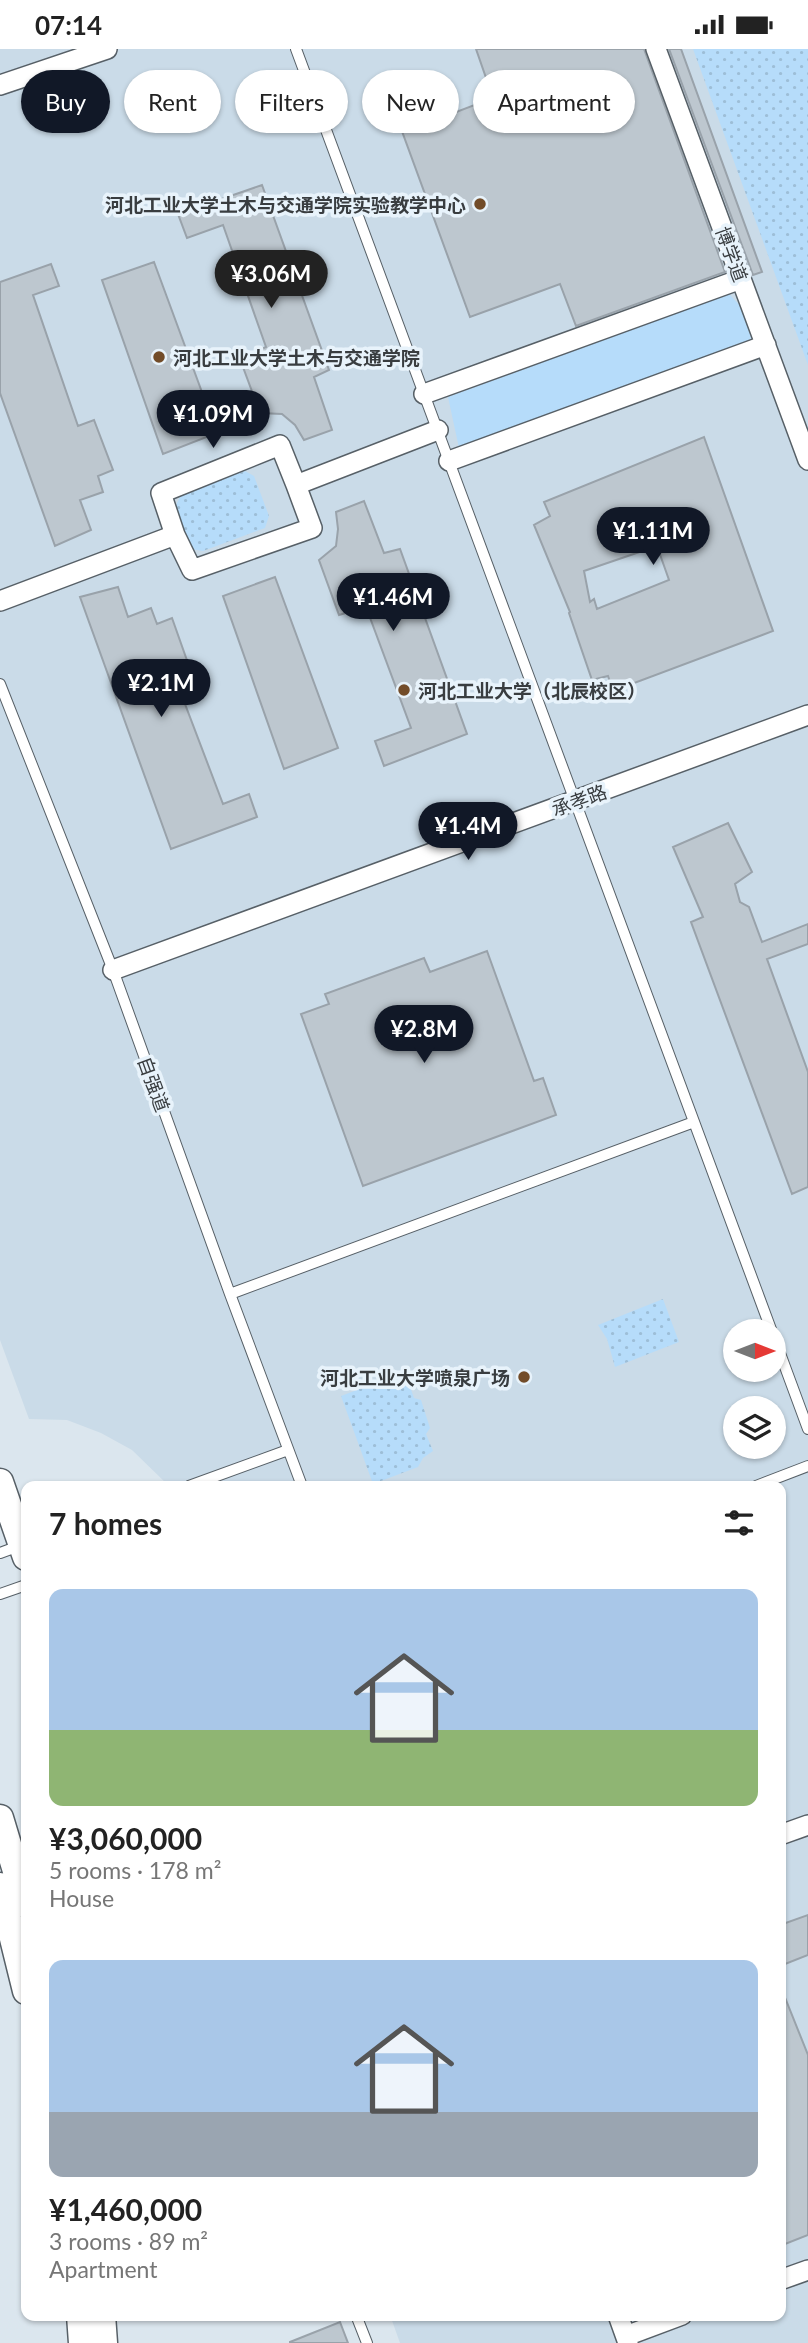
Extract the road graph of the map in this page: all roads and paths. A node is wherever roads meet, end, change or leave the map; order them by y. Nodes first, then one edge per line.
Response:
1 (107, 49) edge
2 (296, 49) edge
3 (656, 49) edge
4 (0, 85) edge
5 (741, 279) junction
6 (766, 345) junction
7 (424, 394) junction
8 (438, 430) junction
9 (808, 460) edge
10 (449, 461) junction
11 (296, 485) junction
12 (175, 535) junction
13 (0, 601) edge
14 (0, 684) edge
15 (808, 715) edge
16 (576, 801) junction
17 (113, 970) junction
18 (694, 1122) junction
19 (230, 1294) junction
20 (767, 1319) edge
21 (786, 1369) edge
22 (808, 1429) edge
23 (289, 1450) junction
24 (808, 1466) edge
25 (203, 1481) edge
26 (299, 1481) edge
27 (769, 1481) edge
28 (0, 1482) edge
29 (19, 1550) edge
30 (21, 1587) edge
31 (0, 1594) edge
32 (0, 1818) edge
33 (808, 1825) edge
34 (786, 1833) edge
35 (0, 1886) edge
36 (21, 1887) edge
37 (21, 1971) edge
38 (808, 2270) edge
39 (786, 2278) edge
40 (80, 2321) edge
41 (102, 2321) edge
42 (358, 2321) edge
43 (620, 2321) edge
44 (668, 2321) edge
45 (627, 2339) edge
46 (82, 2343) edge
47 (104, 2343) edge
48 (367, 2343) edge

1 - 4 street
2 - 7 lane
3 - 5 street, 博学道
5 - 6 street, 博学道
5 - 7 street
6 - 9 street, 博学道
6 - 10 street
7 - 8 lane
8 - 10 lane
8 - 11 street
10 - 16 lane
11 - 12 street
11 - 12 street
12 - 13 street
14 - 17 lane, 自强道
15 - 16 street, 承孝路
16 - 17 street, 承孝路
16 - 18 lane
17 - 19 lane, 自强道
18 - 19 lane
18 - 20 lane
19 - 23 lane, 自强道
21 - 22 lane
23 - 25 lane
23 - 26 lane, 自强道
24 - 27 lane
28 - 29 street
30 - 31 lane
32 - 36 street
33 - 34 street
35 - 37 street
38 - 39 street
40 - 46 street
41 - 47 street
42 - 48 lane
43 - 45 street
44 - 45 street

